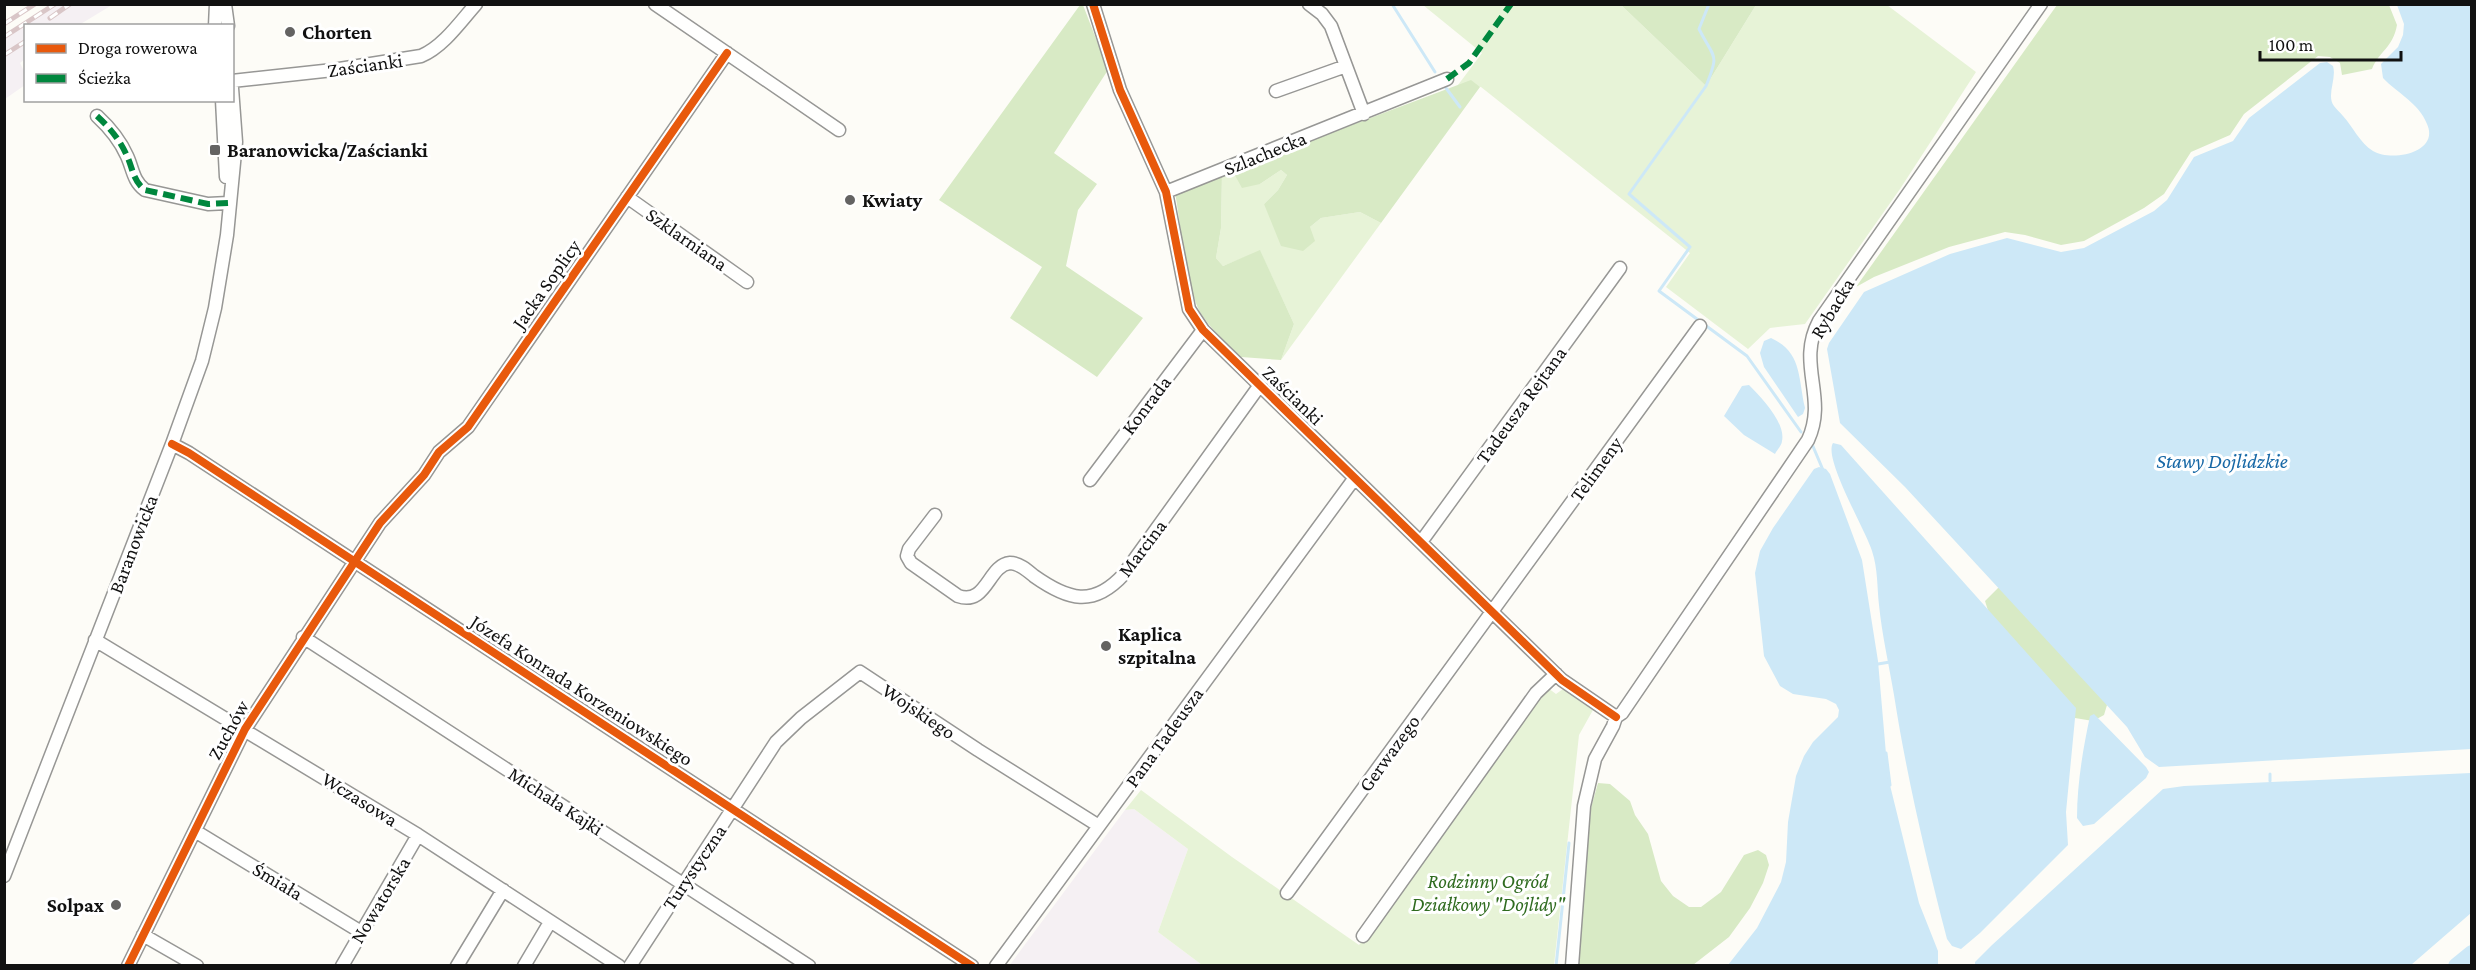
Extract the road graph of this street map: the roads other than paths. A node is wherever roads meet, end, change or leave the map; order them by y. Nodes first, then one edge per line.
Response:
1 (216, 4) edge
2 (225, 4) edge
3 (476, 4) edge
4 (655, 4) edge
5 (1093, 4) edge
6 (1309, 4) edge
7 (2041, 4) edge
8 (215, 24) edge
9 (228, 24) edge
10 (727, 53) junction
11 (1346, 66) junction
12 (1447, 79) dead end
13 (234, 81) edge
14 (1276, 91) dead end
15 (222, 102) edge
16 (233, 102) edge
17 (1365, 114) junction
18 (98, 116) dead end
19 (839, 130) dead end
20 (1166, 192) junction
21 (627, 197) junction
22 (228, 203) junction
23 (1620, 268) dead end
24 (747, 282) dead end
25 (1700, 326) dead end
26 (1203, 330) junction
27 (1260, 385) junction
28 (172, 444) junction
29 (1354, 479) junction
30 (1090, 480) dead end
31 (935, 515) dead end
32 (380, 523) joint
33 (1421, 542) junction
34 (354, 561) junction
35 (1491, 613) junction
36 (303, 637) junction
37 (95, 640) junction
38 (1556, 674) junction
39 (1616, 717) junction
40 (245, 729) junction
41 (758, 769) joint
42 (734, 808) junction
43 (1099, 826) junction
44 (195, 831) junction
45 (418, 835) junction
46 (4, 876) edge
47 (683, 884) junction
48 (503, 890) junction
49 (1287, 893) dead end
50 (550, 922) junction
51 (361, 932) junction
52 (143, 935) junction
53 (1363, 936) dead end
54 (128, 966) edge
55 (197, 966) edge
56 (342, 966) edge
57 (457, 966) edge
58 (524, 966) edge
59 (619, 966) edge
60 (630, 966) edge
61 (808, 966) edge
62 (972, 966) edge
63 (996, 966) edge
64 (1572, 966) edge

1 - 8 street
2 - 9 street
3 - 13 street, Zaścianki
4 - 10 street
5 - 20 street, Zaścianki
6 - 11 street
7 - 39 street, Rybacka
10 - 19 street
10 - 21 street, Jacka Soplicy
11 - 14 street
11 - 17 street
12 - 17 street, Szlachecka
15 - 22 street, Baranowicka
16 - 22 street, Baranowicka
17 - 20 street, Szlachecka
18 - 22 street
20 - 26 street, Zaścianki
21 - 24 street, Szklarniana
21 - 32 street, Jacka Soplicy
22 - 28 street, Baranowicka
23 - 33 street, Tadeusza Rejtana
25 - 35 street, Telimeny
26 - 27 street, Zaścianki
26 - 30 street, Konrada
27 - 29 street, Zaścianki
27 - 31 street, Marcina
28 - 34 street, Józefa Konrada Korzeniowskiego
28 - 37 street, Baranowicka
29 - 33 street, Zaścianki
29 - 43 street, Pana Tadeusza
32 - 34 street, Zuchów
33 - 35 street, Zaścianki
34 - 36 street, Zuchów
34 - 42 street, Józefa Konrada Korzeniowskiego
35 - 38 street, Zaścianki
35 - 49 street, Gerwazego
36 - 40 street, Zuchów
36 - 47 street, Michała Kajki
37 - 40 street, Wczasowa
37 - 46 street, Baranowicka
38 - 39 street, Zaścianki
38 - 53 street
39 - 64 street, Rybacka
40 - 44 street, Zuchów
40 - 45 street, Wczasowa
41 - 42 street, Turystyczna
41 - 43 street, Wojskiego
42 - 47 street, Turystyczna
42 - 62 street, Józefa Konrada Korzeniowskiego
43 - 63 street, Pana Tadeusza
44 - 51 street, Śmiała
44 - 52 street, Zuchów
45 - 48 street, Wczasowa
45 - 51 street, Nowatorska
47 - 60 street, Turystyczna
47 - 61 street, Michała Kajki
48 - 50 street, Wczasowa
48 - 57 street
50 - 58 street
50 - 59 street, Wczasowa
51 - 56 street, Nowatorska
52 - 54 street, Zuchów
52 - 55 street

